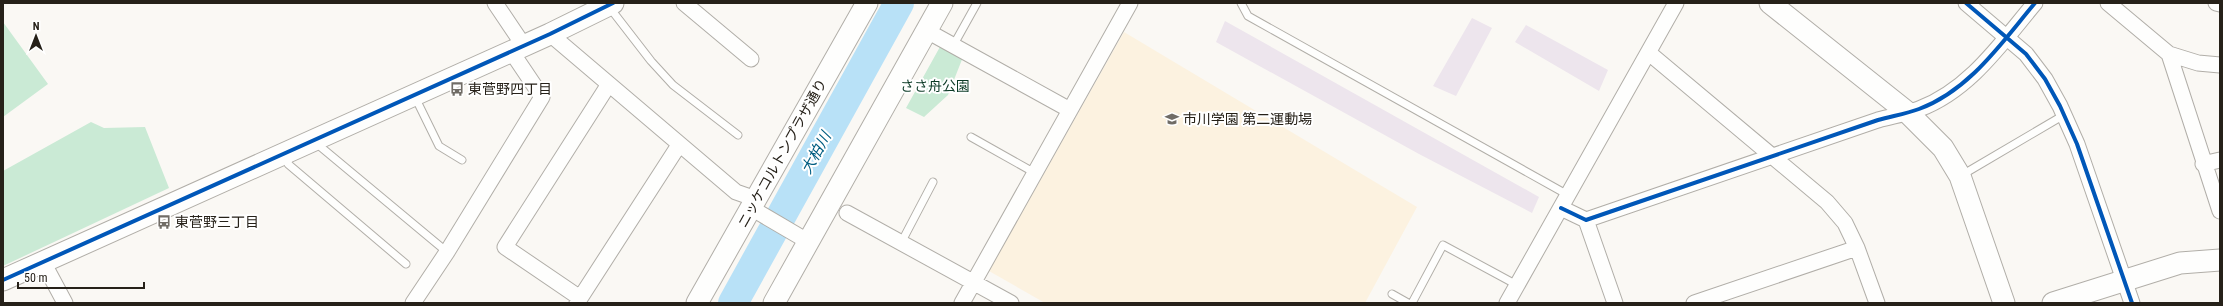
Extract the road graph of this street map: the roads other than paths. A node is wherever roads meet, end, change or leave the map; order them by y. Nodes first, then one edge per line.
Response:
1 (495, 3) edge
2 (684, 3) edge
3 (867, 3) edge
4 (942, 3) edge
5 (977, 3) edge
6 (1130, 3) edge
7 (1241, 3) edge
8 (1676, 3) edge
9 (1770, 3) edge
10 (1966, 3) edge
11 (2035, 3) edge
12 (2108, 3) edge
13 (2216, 3) edge
14 (2220, 4) edge
15 (603, 6) edge
16 (927, 31) junction
17 (550, 34) junction
18 (2007, 37) junction
19 (953, 46) junction
20 (517, 48) junction
21 (1649, 53) junction
22 (2169, 54) junction
23 (751, 60) dead end
24 (2220, 65) edge
25 (609, 84) junction
26 (414, 95) junction
27 (1070, 110) junction
28 (1907, 112) junction
29 (2064, 115) junction
30 (738, 135) dead end
31 (971, 137) dead end
32 (312, 140) junction
33 (679, 145) junction
34 (289, 151) junction
35 (1773, 157) junction
36 (462, 160) dead end
37 (2220, 160) edge
38 (2203, 164) junction
39 (1035, 173) junction
40 (1960, 176) junction
41 (933, 182) dead end
42 (1568, 195) junction
43 (753, 204) junction
44 (1561, 208) junction
45 (2220, 211) edge
46 (847, 213) dead end
47 (1586, 220) junction
48 (809, 242) junction
49 (901, 243) junction
50 (1857, 248) junction
51 (447, 252) junction
52 (2220, 260) edge
53 (43, 262) junction
54 (406, 264) dead end
55 (3, 280) edge
56 (2124, 280) junction
57 (973, 282) junction
58 (1517, 285) junction
59 (1392, 294) dead end
60 (578, 300) edge
61 (65, 303) edge
62 (413, 303) edge
63 (697, 303) edge
64 (774, 303) edge
65 (962, 303) edge
66 (1011, 303) edge
67 (1408, 303) edge
68 (1412, 303) edge
69 (1507, 303) edge
70 (1615, 303) edge
71 (1694, 303) edge
72 (1877, 303) edge
73 (2004, 303) edge
74 (2053, 303) edge
75 (2132, 303) edge

1 - 20 street
2 - 23 street
3 - 43 street, ニッケコルトンプラザ通り
4 - 16 street
5 - 19 lane
6 - 27 street
7 - 42 lane
8 - 21 street
9 - 28 street
10 - 18 street
11 - 18 street
12 - 22 street
13 - 14 street
15 - 17 street
15 - 30 lane
16 - 19 street
16 - 48 street
17 - 20 street
17 - 25 street
18 - 28 street
18 - 29 street
19 - 27 street
20 - 26 street
20 - 51 street
21 - 35 street
21 - 42 street
22 - 24 street
22 - 38 street
25 - 33 street
25 - 60 street
26 - 32 street
26 - 36 lane
27 - 39 street
28 - 35 street
28 - 40 street
29 - 40 lane
29 - 56 street
31 - 39 lane
32 - 34 street
32 - 51 lane
33 - 43 street
33 - 60 street
34 - 53 street
34 - 54 lane
35 - 47 street
35 - 50 street
37 - 38 street
38 - 45 street
39 - 57 street
40 - 73 street
41 - 49 lane
42 - 44 street
43 - 48 street
43 - 63 street, ニッケコルトンプラザ通り
44 - 47 street
44 - 58 street
46 - 49 street
47 - 70 street
48 - 64 street
49 - 57 street
50 - 71 street
50 - 72 street
51 - 62 street
52 - 56 street
53 - 55 street
53 - 61 street
56 - 74 street
56 - 75 street
57 - 65 street
57 - 66 street
58 - 68 lane
58 - 69 street
59 - 67 lane

